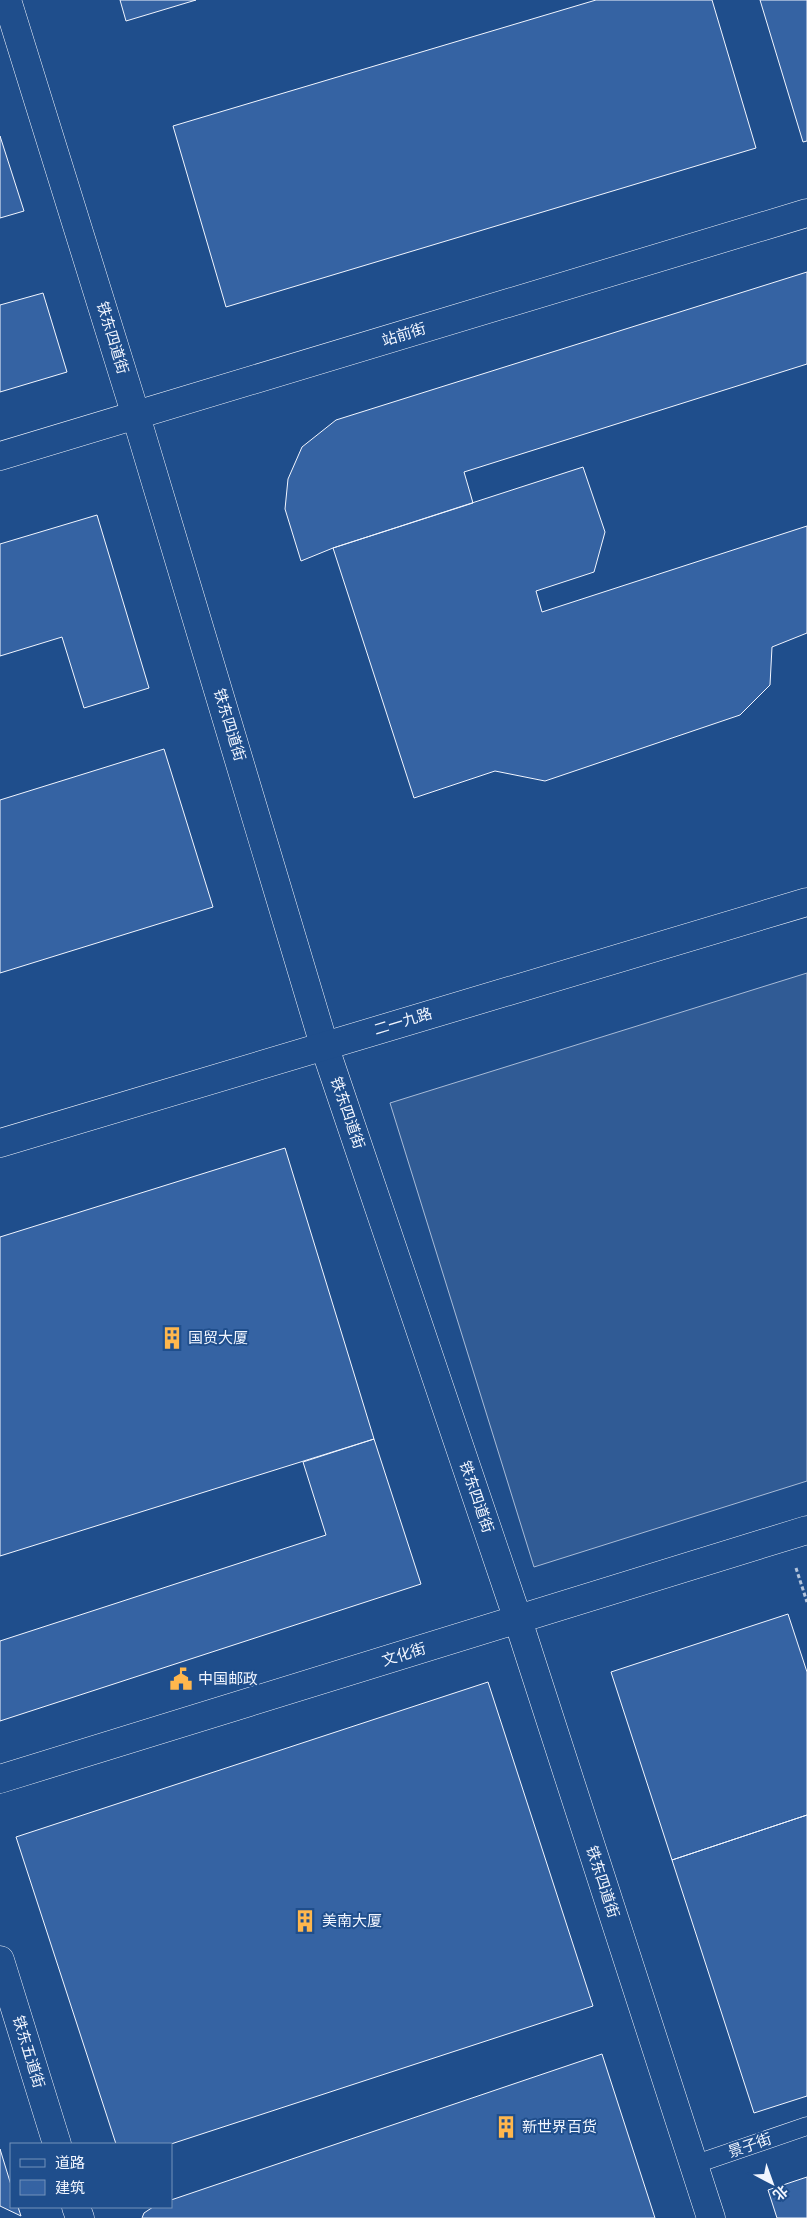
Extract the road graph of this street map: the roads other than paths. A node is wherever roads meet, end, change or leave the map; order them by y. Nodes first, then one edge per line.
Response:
1 (7, 0) edge
2 (807, 213) edge
3 (136, 416) junction
4 (0, 456) edge
5 (807, 902) edge
6 (324, 1045) junction
7 (0, 1142) edge
8 (807, 1530) edge
9 (518, 1620) junction
10 (0, 1779) edge
11 (0, 1960) edge
12 (807, 2126) edge
13 (57, 2143) edge
14 (693, 2165) junction
15 (711, 2218) edge

1 - 3 street, 铁东四道街
2 - 3 street, 站前街
3 - 4 street, 站前街
3 - 6 street, 铁东四道街
5 - 6 street, 二一九路
6 - 7 street, 二一九路
6 - 9 street, 铁东四道街
8 - 9 street, 文化街
9 - 10 street, 文化街
9 - 14 street, 铁东四道街
11 - 13 street, 铁东五道街
12 - 14 lane, 景子街
14 - 15 street, 铁东四道街

